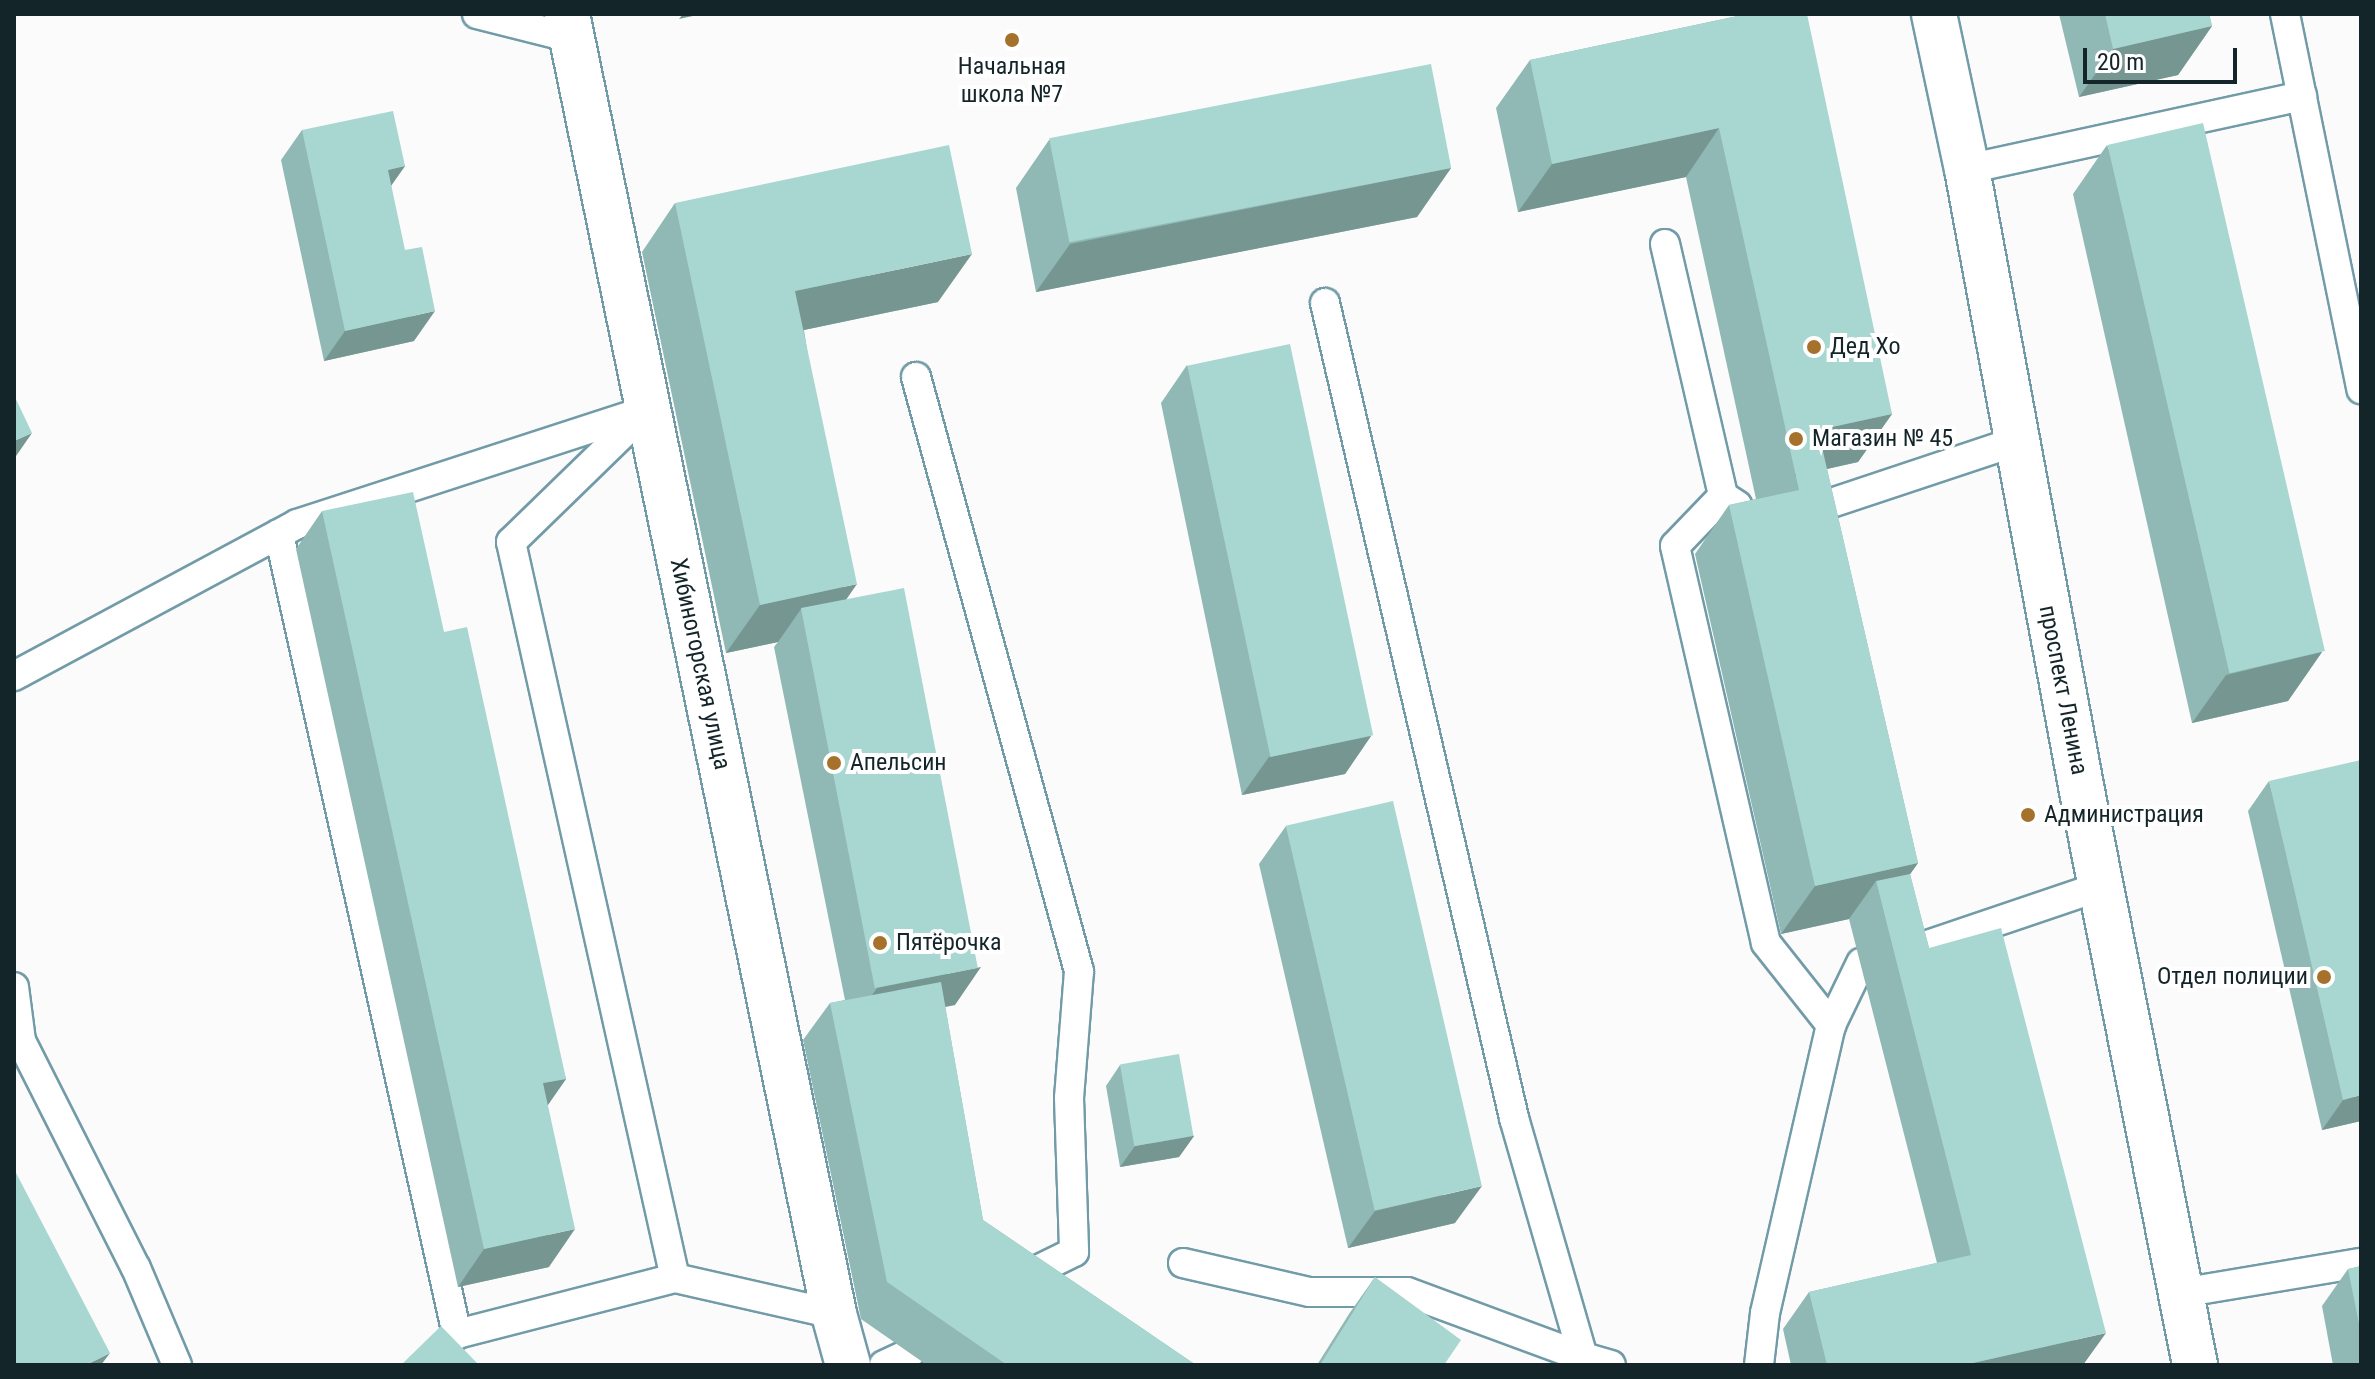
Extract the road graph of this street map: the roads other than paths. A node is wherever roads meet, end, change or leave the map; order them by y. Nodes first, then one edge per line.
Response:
1 (477, 14) edge
2 (1934, 14) edge
3 (2285, 14) edge
4 (569, 26) edge
5 (2302, 96) junction
6 (1967, 169) junction
7 (1665, 244) dead end
8 (1325, 303) dead end
9 (916, 377) dead end
10 (2361, 389) edge
11 (648, 409) junction
12 (2017, 441) junction
13 (1723, 496) junction
14 (1793, 515) edge
15 (1761, 521) edge
16 (279, 534) junction
17 (14, 676) edge
18 (2102, 886) junction
19 (1895, 956) edge
20 (1861, 963) dead end
21 (14, 987) edge
22 (1831, 1025) junction
23 (17, 1034) edge
24 (1183, 1263) dead end
25 (2361, 1263) edge
26 (675, 1278) junction
27 (1002, 1288) edge
28 (2181, 1293) junction
29 (834, 1314) junction
30 (910, 1353) dead end
31 (1580, 1361) edge
32 (177, 1365) edge
33 (848, 1365) edge
34 (884, 1365) edge
35 (1611, 1365) edge
36 (1759, 1365) edge
37 (2195, 1365) edge

1 - 4 lane
2 - 6 main road, проспект Ленина
3 - 5 lane
4 - 11 main road, Хибиногорская улица
5 - 6 lane
5 - 10 lane
6 - 12 main road, проспект Ленина
7 - 13 lane
8 - 31 lane
9 - 27 lane
11 - 16 lane
11 - 26 lane
11 - 29 main road, Хибиногорская улица
12 - 14 lane
12 - 18 main road, проспект Ленина
13 - 15 lane
13 - 22 lane
16 - 17 lane
16 - 26 lane
18 - 19 lane
18 - 28 main road, проспект Ленина
20 - 22 lane
21 - 23 lane
22 - 36 lane
23 - 32 lane
24 - 31 lane
25 - 28 lane
26 - 29 lane
28 - 37 main road, проспект Ленина
29 - 33 main road, Хибиногорская улица
30 - 34 lane
31 - 35 lane

